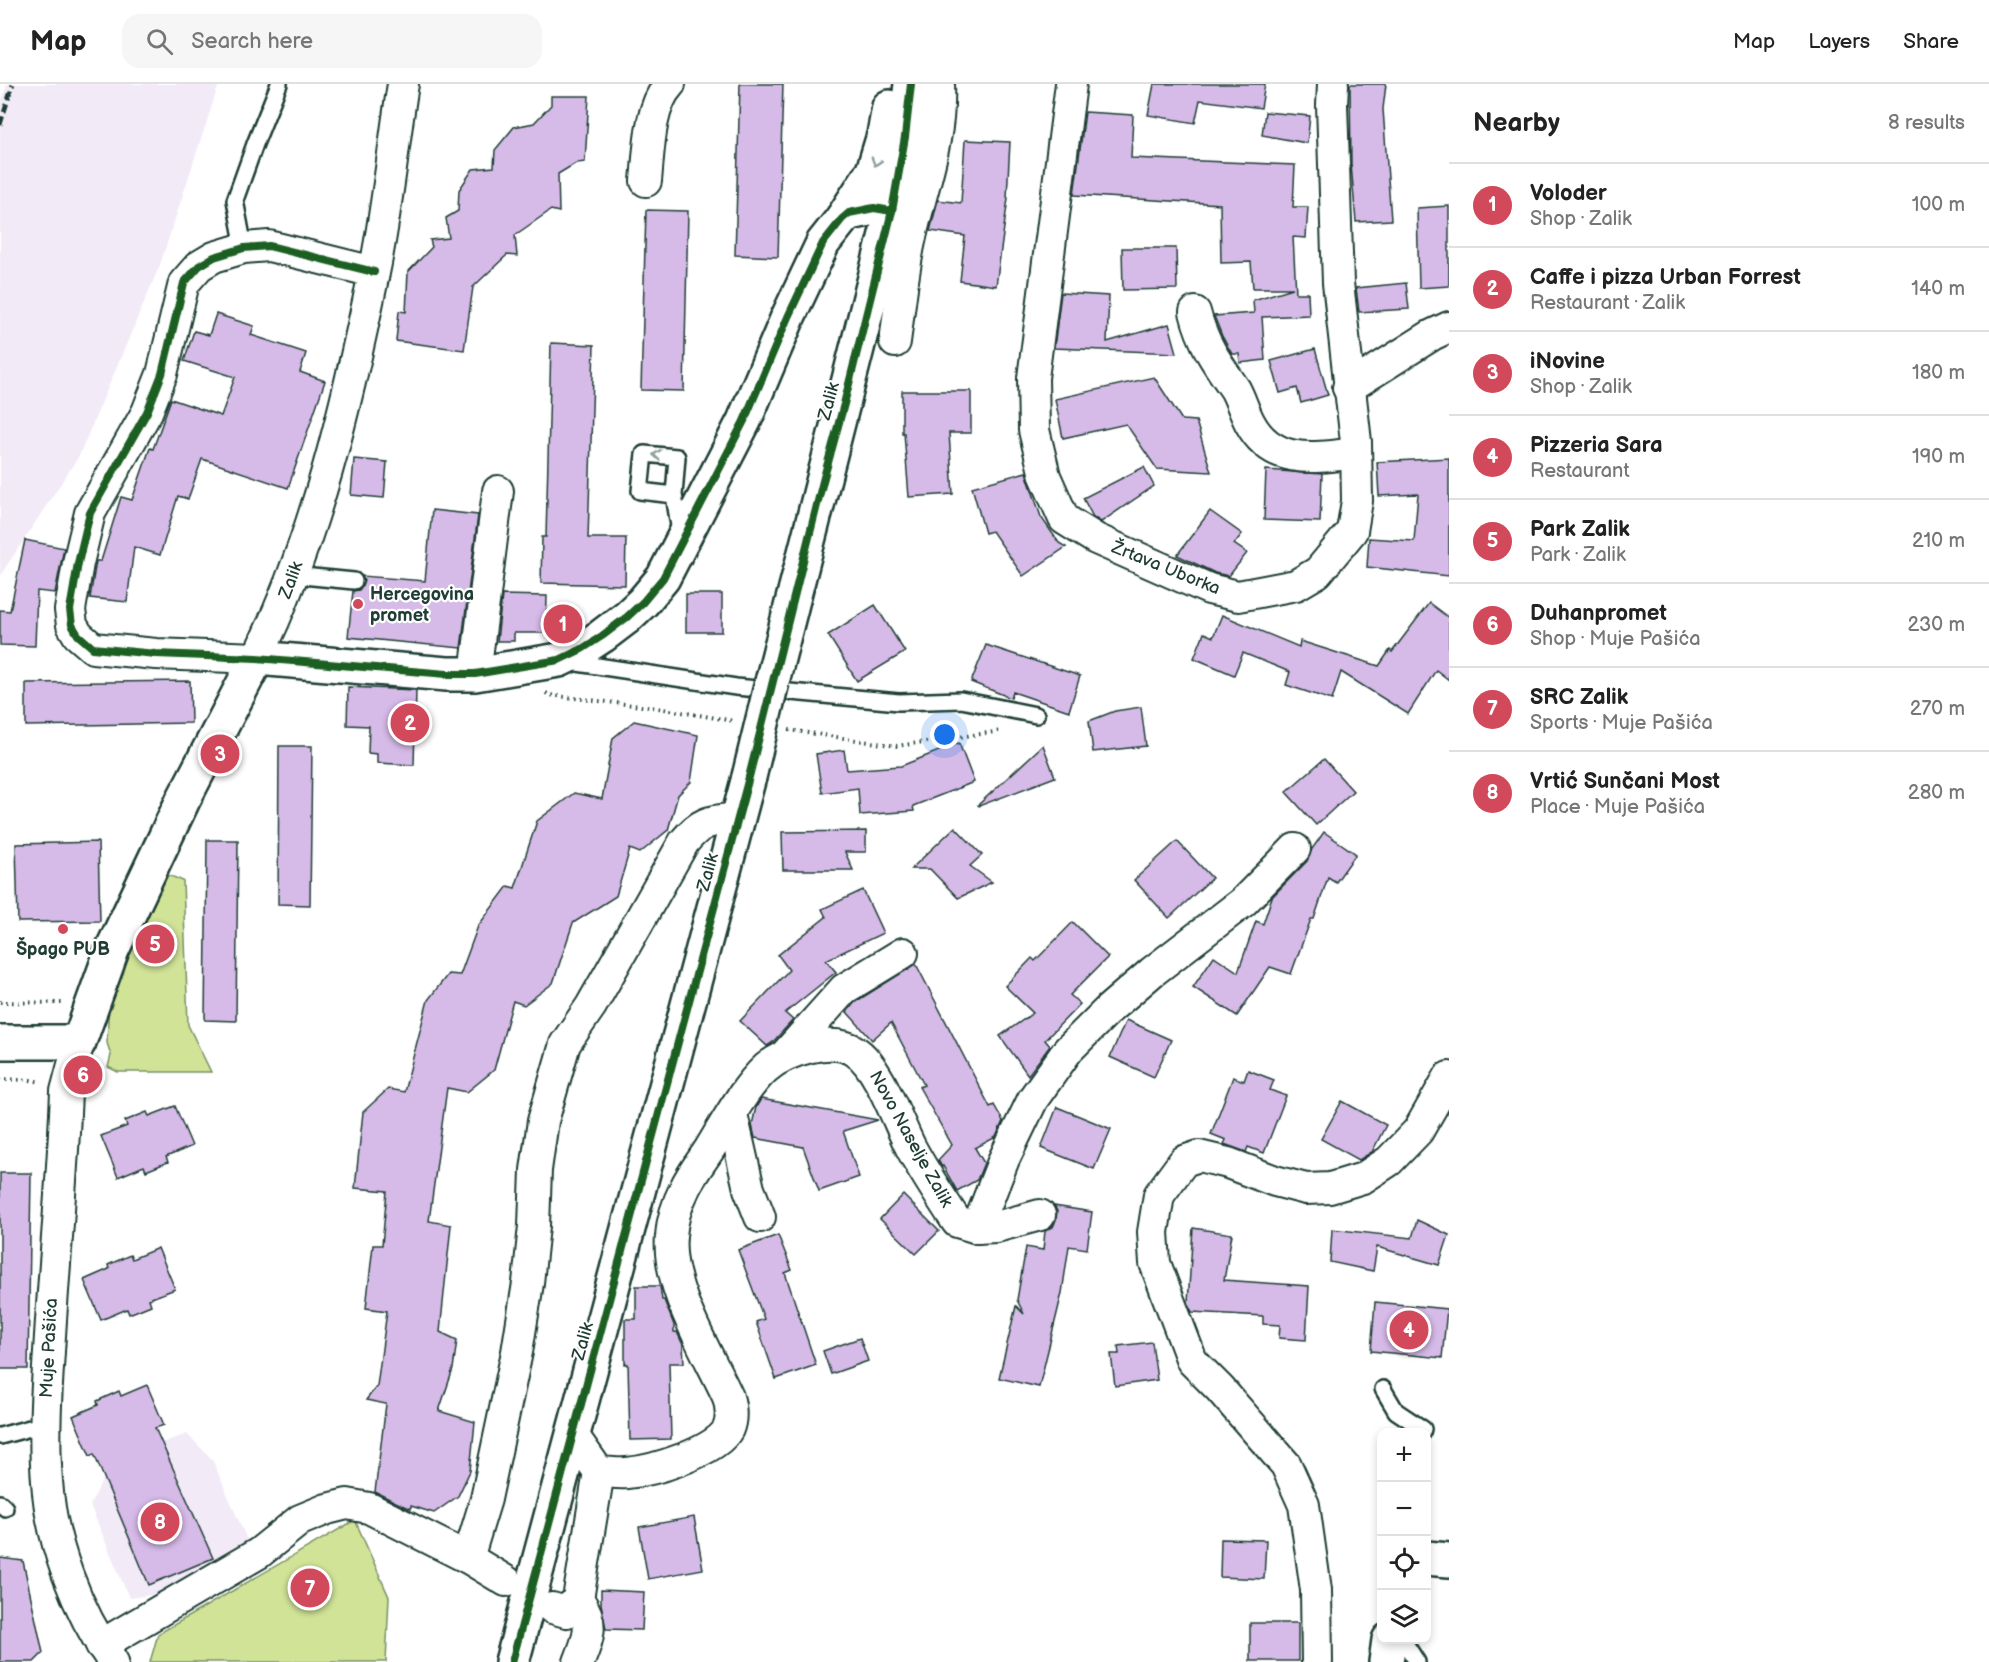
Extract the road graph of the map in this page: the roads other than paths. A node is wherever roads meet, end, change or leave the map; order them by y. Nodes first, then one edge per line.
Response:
1 (279, 84) edge
2 (403, 84) edge
3 (670, 84) edge
4 (892, 84) edge
5 (911, 84) edge
6 (939, 84) edge
7 (1071, 84) edge
8 (1333, 84) edge
9 (646, 181) dead end
10 (892, 211) junction
11 (842, 219) junction
12 (244, 248) junction
13 (374, 272) junction
14 (1195, 312) dead end
15 (1449, 327) edge
16 (895, 342) dead end
17 (1348, 388) junction
18 (1356, 453) junction
19 (498, 491) dead end
20 (674, 495) dead end
21 (682, 543) junction
22 (292, 575) junction
23 (354, 581) dead end
24 (257, 658) junction
25 (559, 660) junction
26 (475, 674) junction
27 (1036, 715) dead end
28 (738, 818) junction
29 (1295, 849) dead end
30 (903, 953) dead end
31 (0, 1042) edge
32 (79, 1042) junction
33 (783, 1058) junction
34 (1449, 1077) edge
35 (732, 1114) junction
36 (1040, 1215) dead end
37 (760, 1217) dead end
38 (977, 1228) junction
39 (1383, 1389) dead end
40 (45, 1424) junction
41 (1422, 1428) edge
42 (573, 1435) junction
43 (0, 1436) edge
44 (599, 1472) junction
45 (468, 1558) junction
46 (1431, 1558) edge
47 (1449, 1560) edge
48 (506, 1581) dead end
49 (1388, 1644) edge
50 (1406, 1644) edge
51 (107, 1654) edge
52 (512, 1662) edge
53 (579, 1662) edge
54 (1317, 1662) edge
55 (1386, 1662) edge
56 (1417, 1662) edge

1 - 12 lane
2 - 13 street, Zalik
3 - 9 street
4 -> 11 main road
5 - 10 main road, Zalik
6 - 16 street
7 - 18 street, Žrtava Uborka
8 - 17 street, Žrtava Uborka
10 - 11 main road
10 - 28 main road, Zalik, bridge
11 - 21 main road
12 - 13 street
12 - 24 street
13 - 22 street, Zalik
14 - 18 street
15 - 17 street
17 - 18 street, Žrtava Uborka
19 - 26 street
20 - 21 lane
21 - 25 main road
22 - 23 lane
22 - 24 street, Zalik
24 - 26 main road
24 - 32 main road, Zalik
25 - 26 main road
25 - 27 lane
28 - 42 main road, Zalik
28 - 45 street
29 - 38 street
30 - 33 street, Novo Naselje Zalik
31 - 32 main road
32 - 40 street, Muje Pašića
33 - 35 street, Novo Naselje Zalik
33 - 38 street, Novo Naselje Zalik
34 - 54 street
35 - 37 street
35 - 44 street, Novo Naselje Zalik
36 - 38 street
39 - 41 lane
40 - 43 lane
40 - 51 street, Muje Pašića
42 - 44 street
42 - 52 main road, Zalik
44 - 53 street
45 - 48 street, Muje Pašića
45 - 51 street, Muje Pašića
46 - 47 main road
49 - 55 main road
50 - 56 lane

